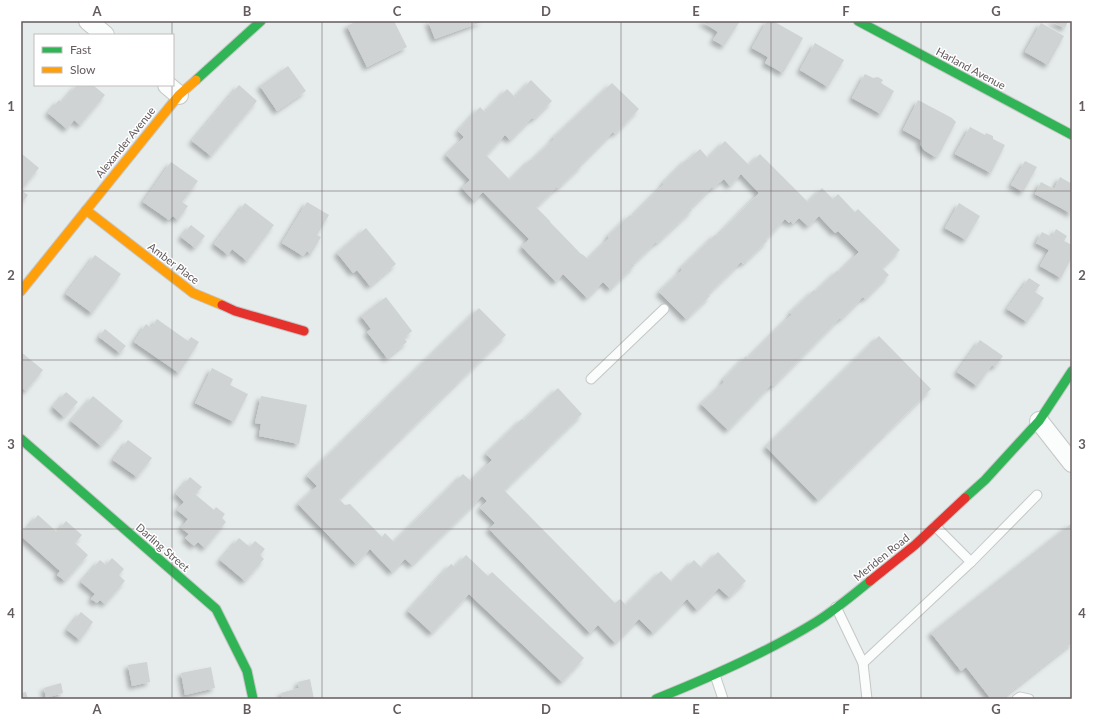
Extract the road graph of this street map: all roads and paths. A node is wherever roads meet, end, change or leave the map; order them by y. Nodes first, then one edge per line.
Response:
1 (88, 21) edge
2 (261, 21) edge
3 (858, 21) edge
4 (104, 34) edge
5 (173, 90) edge
6 (1072, 135) edge
7 (86, 210) junction
8 (22, 287) edge
9 (664, 309) dead end
10 (304, 331) dead end
11 (1072, 371) edge
12 (591, 379) dead end
13 (1039, 421) junction
14 (21, 440) edge
15 (1072, 463) edge
16 (1037, 495) dead end
17 (935, 526) junction
18 (971, 562) junction
19 (836, 607) junction
20 (863, 664) junction
21 (714, 675) junction
22 (253, 699) edge
23 (656, 699) edge
24 (723, 699) edge
25 (867, 699) edge
26 (1017, 699) edge
27 (1029, 699) edge

1 - 4 street
2 - 5 street, Alexander Avenue
3 - 6 street, Harland Avenue
5 - 7 street, Alexander Avenue
7 - 8 street, Alexander Avenue
7 - 10 street, Amber Place
9 - 12 lane
11 - 13 street, Meriden Road
13 - 15 street
13 - 17 street, Meriden Road
14 - 22 street, Darling Street
16 - 18 lane
17 - 18 lane
17 - 19 street, Meriden Road
18 - 20 lane
19 - 20 lane
19 - 21 street, Meriden Road
20 - 25 lane
21 - 23 street, Meriden Road
21 - 24 lane
26 - 27 lane

